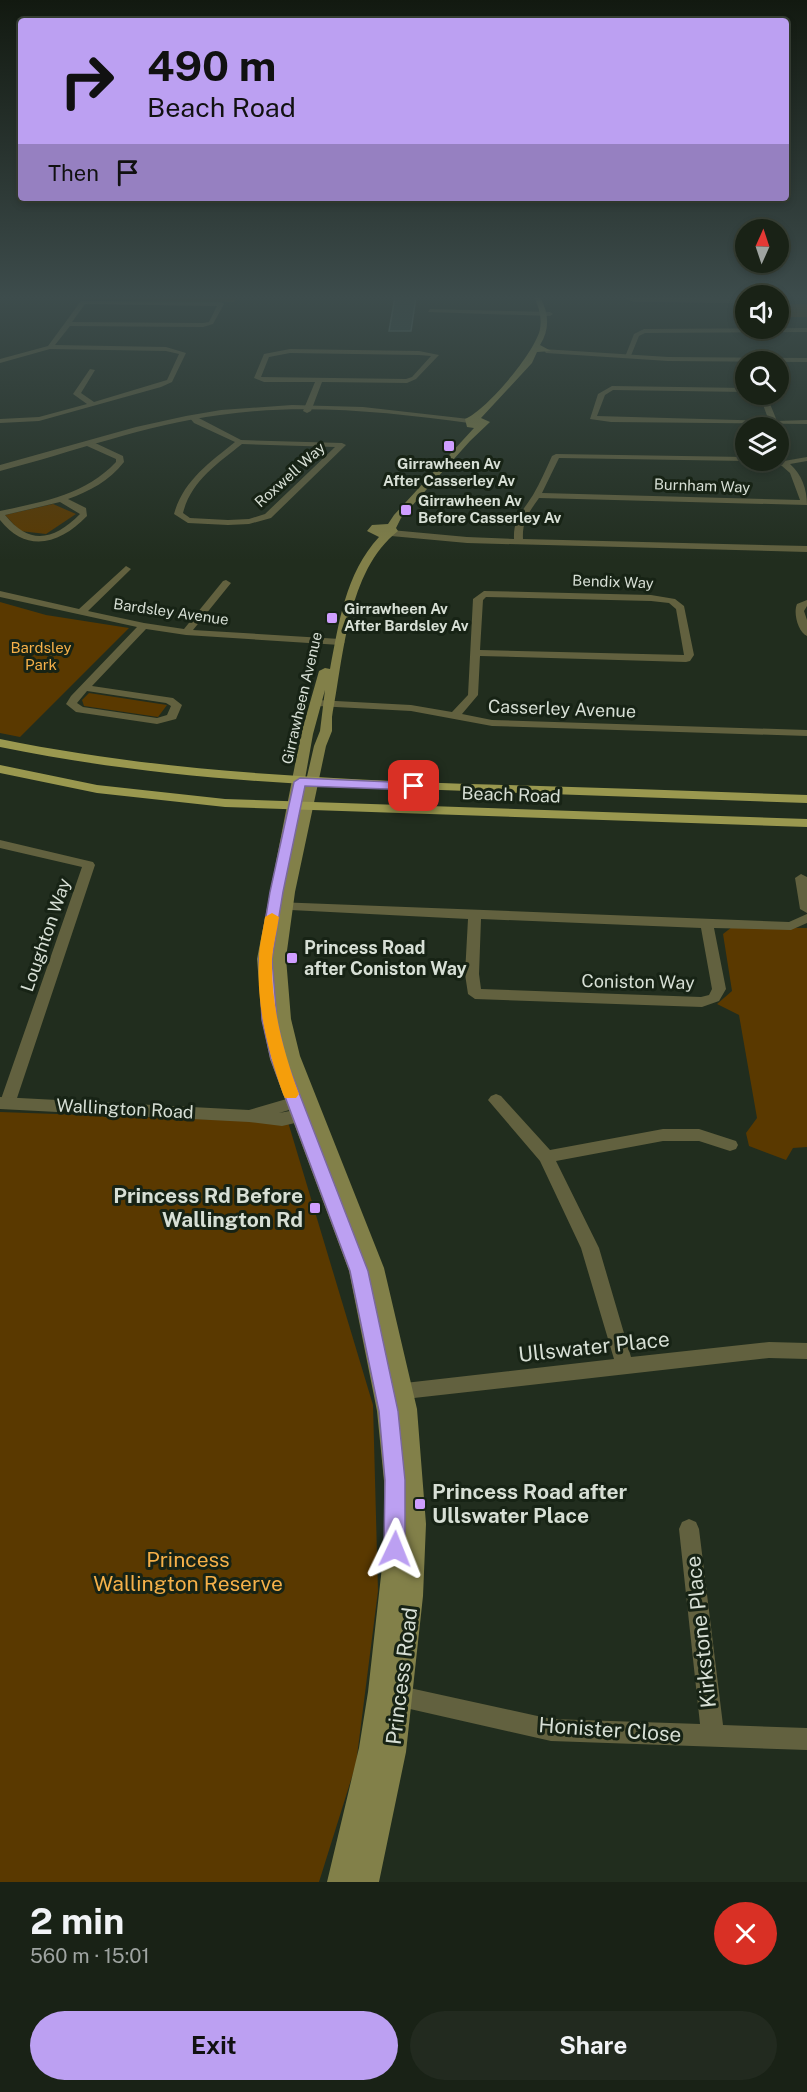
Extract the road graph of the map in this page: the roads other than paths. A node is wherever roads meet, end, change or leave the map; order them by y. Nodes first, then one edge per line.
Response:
1 (83, 385) edge
2 (162, 385) edge
3 (317, 385) edge
4 (507, 385) edge
5 (514, 385) edge
6 (735, 390) edge
7 (92, 404) junction
8 (307, 410) junction
9 (194, 417) junction
10 (0, 421) edge
11 (735, 422) edge
12 (807, 422) edge
13 (474, 423) junction
14 (789, 423) edge
15 (240, 442) junction
16 (91, 445) junction
17 (735, 459) edge
18 (807, 459) edge
19 (789, 462) edge
20 (789, 466) edge
21 (3, 468) edge
22 (537, 495) junction
23 (61, 499) junction
24 (0, 515) edge
25 (376, 529) junction
26 (391, 531) junction
27 (519, 541) junction
28 (807, 549) edge
29 (126, 569) dead end
30 (226, 583) dead end
31 (0, 594) edge
32 (807, 603) edge
33 (80, 613) junction
34 (144, 626) junction
35 (186, 632) junction
36 (807, 633) edge
37 (336, 642) junction
38 (476, 653) junction
39 (85, 688) junction
40 (323, 704) junction
41 (455, 716) junction
42 (807, 733) edge
43 (0, 744) edge
44 (0, 768) edge
45 (307, 782) junction
46 (807, 799) edge
47 (302, 806) junction
48 (807, 823) edge
49 (0, 844) edge
50 (801, 878) dead end
51 (280, 907) junction
52 (807, 909) edge
53 (475, 915) junction
54 (807, 918) edge
55 (707, 924) junction
56 (496, 1100) dead end
57 (4, 1103) edge
58 (303, 1107) junction
59 (729, 1145) dead end
60 (546, 1157) junction
61 (807, 1351) edge
62 (625, 1367) junction
63 (394, 1392) junction
64 (689, 1529) dead end
65 (390, 1695) junction
66 (713, 1736) junction
67 (807, 1739) edge
68 (341, 1882) edge
69 (365, 1882) edge

1 - 7 street
2 - 7 street
3 - 8 street
4 - 13 main road, Girrawheen Avenue
5 - 13 main road, Girrawheen Avenue
6 - 11 street
7 - 10 street
8 - 9 street
8 - 13 street
9 - 15 street, Roxwell Way
9 - 16 street
12 - 14 street
13 - 25 main road, Girrawheen Avenue
13 - 26 main road, Girrawheen Avenue
15 - 15 street, Roxwell Way
16 - 21 street
16 - 23 street
17 - 22 street, Burnham Way
18 - 19 street
20 - 22 street, Burnham Way
22 - 27 street, Burnham Way
23 - 24 street
23 - 24 street
25 - 26 main road
25 - 37 main road, Girrawheen Avenue
26 - 27 street
26 - 37 main road, Girrawheen Avenue
27 - 28 street
29 - 33 street
30 - 35 street
31 - 33 street, Bardsley Avenue
32 - 36 street
33 - 34 street, Bardsley Avenue
34 - 35 street, Bardsley Avenue
34 - 39 street
35 - 37 street, Bardsley Avenue
37 - 40 main road, Girrawheen Avenue
38 - 38 street, Bendix Way
38 - 41 street, Bendix Way
39 - 39 street
40 - 41 street, Casserley Avenue
40 - 45 main road, Girrawheen Avenue
41 - 42 street, Casserley Avenue
43 - 45 main road, Beach Road
44 - 47 main road, Beach Road
45 - 46 main road, Beach Road
45 - 47 main road, Girrawheen Avenue
47 - 48 main road, Beach Road
47 - 51 main road, Princess Road
49 - 57 street, Loughton Way
50 - 52 street
51 - 53 street
51 - 58 main road, Princess Road
53 - 55 street
53 - 55 street, Coniston Way
54 - 55 street
56 - 60 street
57 - 58 street, Wallington Road
58 - 63 main road, Princess Road
59 - 60 street
60 - 62 street
61 - 62 street, Ullswater Place
62 - 63 street, Ullswater Place
63 - 65 main road, Princess Road
64 - 66 street, Kirkstone Place
65 - 66 street, Honister Close
65 - 68 main road, Princess Road
65 - 69 main road, Princess Road
66 - 67 street, Honister Close

